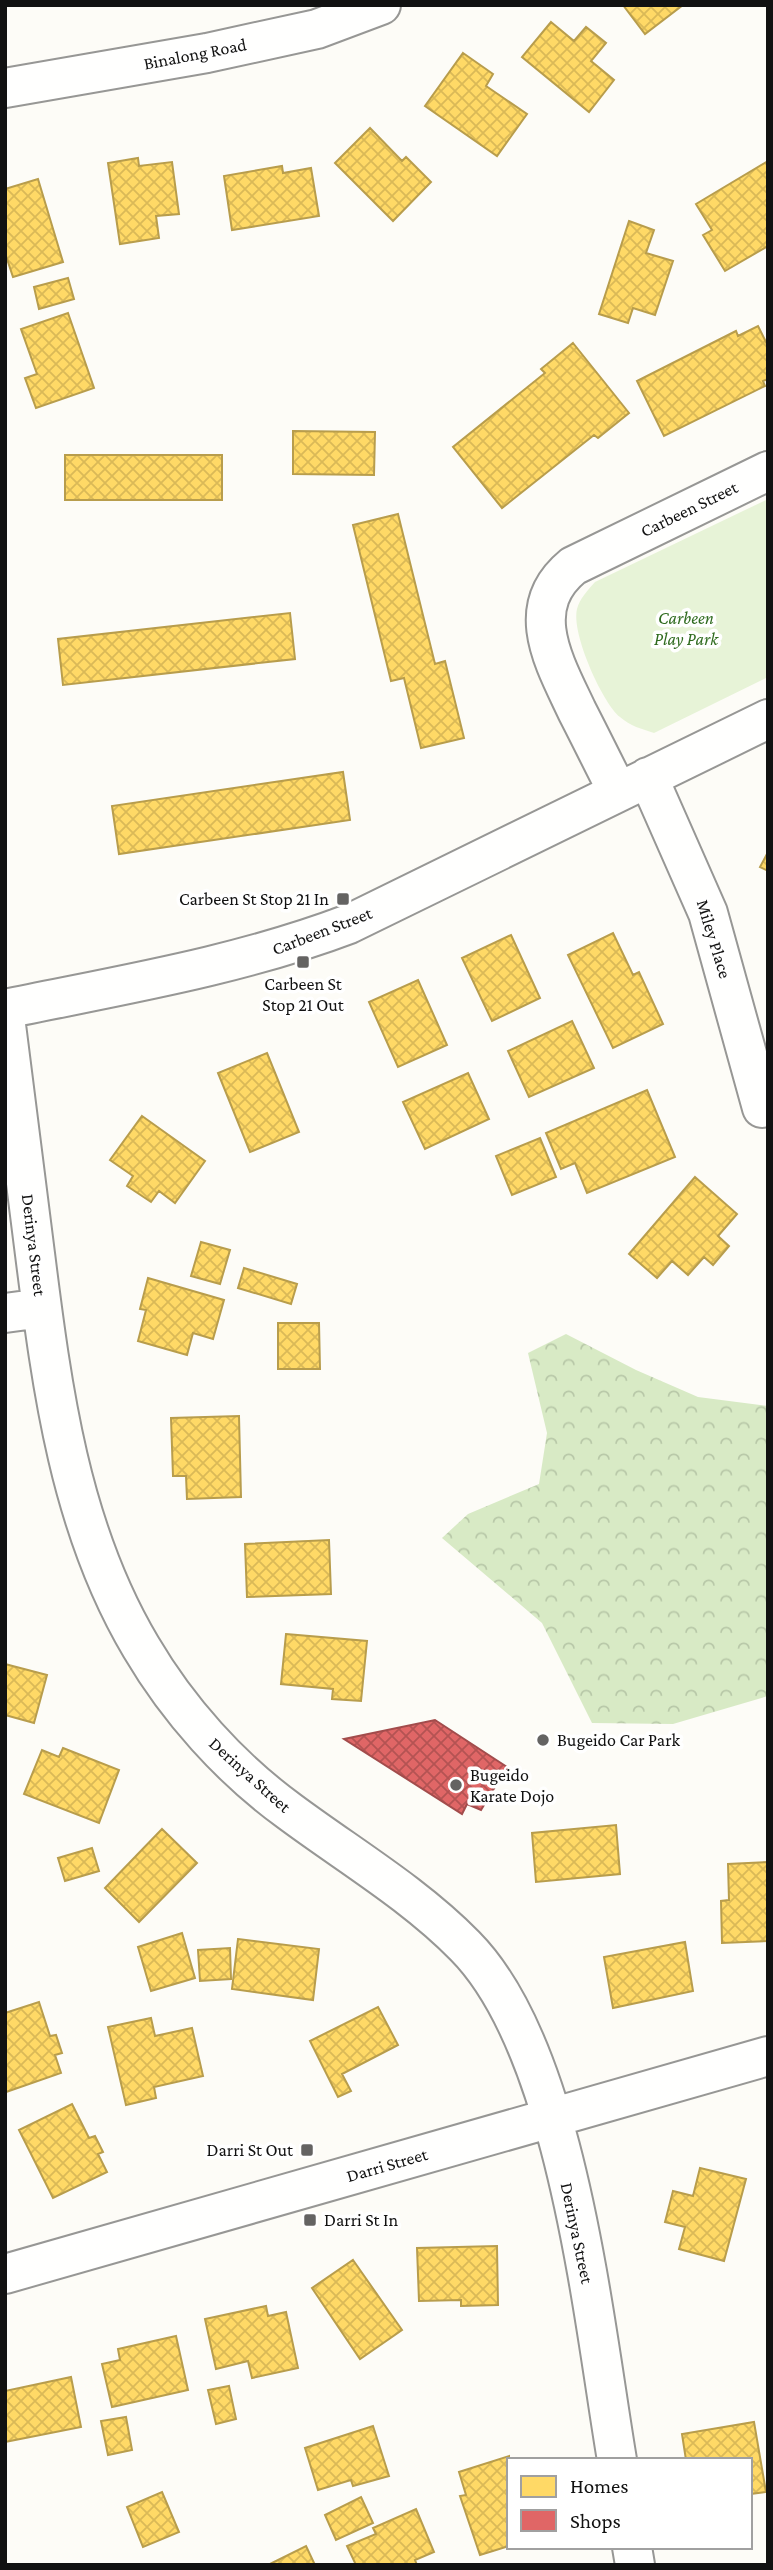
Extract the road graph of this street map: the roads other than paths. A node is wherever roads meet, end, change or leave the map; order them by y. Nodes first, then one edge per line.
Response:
1 (381, 5) edge
2 (5, 88) edge
3 (768, 471) edge
4 (768, 719) edge
5 (633, 785) junction
6 (5, 1009) edge
7 (5, 1017) edge
8 (762, 1108) dead end
9 (24, 1310) edge
10 (768, 2056) edge
11 (551, 2119) junction
12 (5, 2274) edge
13 (617, 2458) edge

1 - 2 street, Binalong Road
3 - 5 street, Carbeen Street
4 - 5 street, Carbeen Street
5 - 6 street, Carbeen Street
5 - 8 street, Miley Place
7 - 9 street, Derinya Street
9 - 11 street, Derinya Street
10 - 11 street, Darri Street
11 - 12 street, Darri Street
11 - 13 street, Derinya Street

